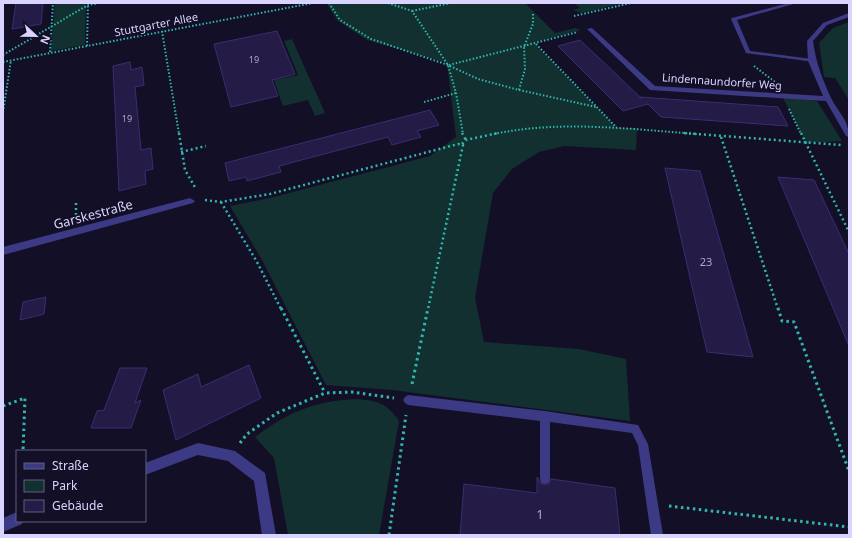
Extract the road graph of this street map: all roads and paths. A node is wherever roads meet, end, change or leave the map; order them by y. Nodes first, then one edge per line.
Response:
1 (53, 3) edge
2 (100, 3) edge
3 (313, 3) edge
4 (329, 3) edge
5 (388, 3) edge
6 (451, 3) edge
7 (631, 3) edge
8 (795, 3) edge
9 (88, 4) edge
10 (412, 11) junction
11 (534, 12) dead end
12 (849, 15) edge
13 (574, 16) dead end
14 (50, 28) junction
15 (590, 29) joint
16 (162, 31) junction
17 (536, 44) junction
18 (87, 46) junction
19 (524, 47) junction
20 (50, 52) junction
21 (748, 52) junction
22 (3, 55) edge
23 (11, 60) junction
24 (812, 61) junction
25 (3, 62) edge
26 (448, 65) junction
27 (519, 90) junction
28 (456, 93) junction
29 (782, 96) junction
30 (828, 99) junction
31 (424, 102) dead end
32 (596, 107) junction
33 (3, 112) edge
34 (617, 128) junction
35 (849, 134) edge
36 (721, 137) junction
37 (466, 140) junction
38 (806, 143) junction
39 (462, 144) junction
40 (842, 145) dead end
41 (206, 146) dead end
42 (181, 152) junction
43 (198, 193) dead end
44 (202, 199) dead end
45 (190, 202) dead end
46 (222, 202) junction
47 (849, 232) edge
48 (3, 251) edge
49 (325, 393) junction
50 (408, 400) junction
51 (3, 406) edge
52 (545, 416) junction
53 (23, 450) edge
54 (231, 454) junction
55 (146, 469) edge
56 (849, 471) edge
57 (545, 479) dead end
58 (653, 505) junction
59 (16, 520) edge
60 (3, 526) edge
61 (849, 527) edge
62 (269, 535) edge
63 (389, 535) edge
64 (657, 535) edge

1 - 14 path
2 - 9 path
3 - 16 path, Stuttgarter Allee
4 - 26 path
5 - 10 path
6 - 10 path
7 - 13 path
8 - 21 lane
9 - 14 path
9 - 18 path
10 - 26 path
11 - 19 path
12 - 24 street
14 - 20 path
14 - 22 path
15 - 17 path
15 - 29 street, Lindennaundorfer Weg
16 - 18 path, Stuttgarter Allee
16 - 42 path
17 - 19 path
17 - 32 path
18 - 20 path, Stuttgarter Allee
19 - 26 path
19 - 27 path
20 - 23 path, Stuttgarter Allee
21 - 24 lane
21 - 29 path
23 - 25 path, Stuttgarter Allee
23 - 33 path
24 - 30 street
26 - 27 path
26 - 28 path
27 - 32 path
28 - 31 path
28 - 37 path
29 - 30 street, Lindennaundorfer Weg
29 - 38 path
30 - 35 street
32 - 34 path
34 - 36 path
34 - 37 path
36 - 38 path
36 - 56 path
37 - 39 path
38 - 40 path
38 - 47 path
39 - 46 path
39 - 50 path
41 - 42 path
42 - 43 path
44 - 46 path
45 - 48 street, Garskestraße
46 - 49 path
49 - 50 path
49 - 54 path
50 - 52 lane
50 - 63 path
51 - 53 path
52 - 57 lane
52 - 58 lane
54 - 55 street
54 - 62 street
58 - 61 path
58 - 64 lane
59 - 60 street

